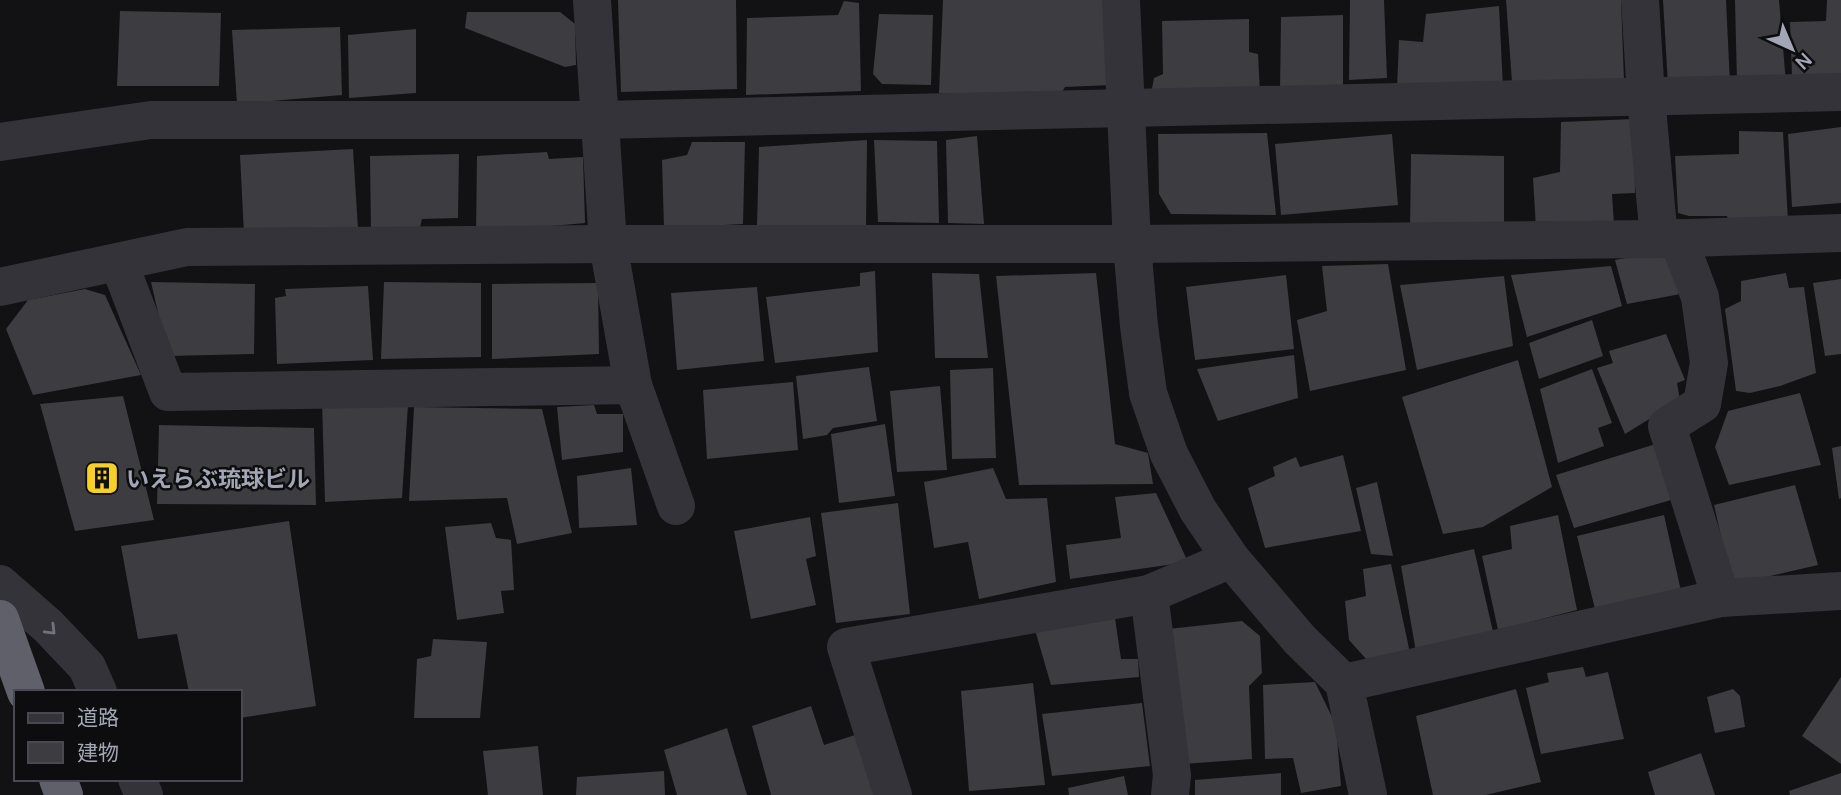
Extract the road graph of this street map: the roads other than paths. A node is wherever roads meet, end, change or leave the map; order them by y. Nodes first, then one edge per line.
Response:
1 (592, 0) edge
2 (1121, 0) edge
3 (1640, 0) edge
4 (1841, 92) edge
5 (1646, 97) junction
6 (1125, 108) junction
7 (600, 120) junction
8 (0, 142) edge
9 (1841, 233) edge
10 (1669, 238) junction
11 (608, 244) junction
12 (1132, 244) junction
13 (119, 263) junction
14 (0, 287) edge
15 (633, 385) junction
16 (676, 506) dead end
17 (1231, 559) junction
18 (0, 584) edge
19 (1841, 591) edge
20 (1149, 594) junction
21 (1721, 598) junction
22 (0, 619) edge
23 (1345, 683) junction
24 (25, 690) edge
25 (97, 690) edge
26 (892, 795) edge
27 (1170, 795) edge
28 (1368, 795) edge

1 - 7 street
2 - 6 street
3 - 5 street
4 - 5 street
5 - 6 street
5 - 10 street
6 - 7 street
6 - 12 street
7 - 8 street
7 - 11 street
9 - 10 street
10 - 12 street
10 - 21 street
11 - 12 street
11 - 13 street
11 - 15 street
12 - 17 street
13 - 14 street
13 - 15 street
15 - 16 street
17 - 20 street
17 - 23 street
18 -> 25 street
19 - 21 street
20 - 26 street
20 - 27 street
21 - 23 street
22 - 24 highway
23 - 28 street

